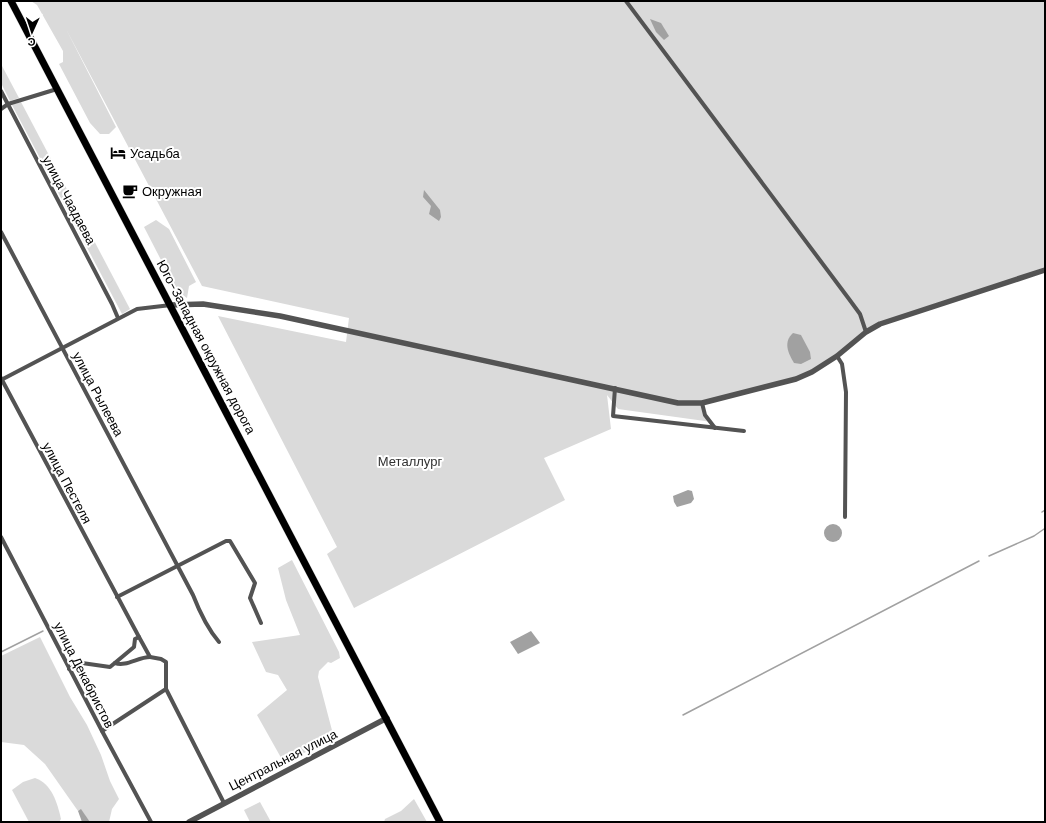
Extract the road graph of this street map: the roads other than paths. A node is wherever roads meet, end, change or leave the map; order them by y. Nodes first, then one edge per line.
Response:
1 (11, 1) edge
2 (626, 1) edge
3 (58, 90) junction
4 (1, 91) edge
5 (8, 104) junction
6 (1, 109) edge
7 (1, 232) edge
8 (1045, 270) edge
9 (171, 305) junction
10 (118, 318) junction
11 (866, 332) junction
12 (63, 349) junction
13 (837, 356) junction
14 (1, 379) edge
15 (615, 388) junction
16 (702, 403) junction
17 (715, 428) junction
18 (744, 431) dead end
19 (845, 517) dead end
20 (1, 537) edge
21 (177, 567) junction
22 (117, 598) junction
23 (261, 623) dead end
24 (138, 637) junction
25 (220, 642) dead end
26 (150, 657) junction
27 (115, 663) junction
28 (69, 669) junction
29 (166, 689) junction
30 (387, 718) junction
31 (102, 731) junction
32 (224, 803) junction
33 (151, 822) edge
34 (189, 822) edge
35 (440, 822) edge

1 - 3 highway, Юго-Западная окружная дорога
2 - 11 street
3 - 5 street
3 - 9 highway, Юго-Западная окружная дорога
4 - 5 street, улица Чаадаева
5 - 6 street
5 - 10 street, улица Чаадаева
7 - 12 street, улица Рылеева
8 - 11 street
9 - 10 street
9 - 15 street
9 - 30 highway, Юго-Западная окружная дорога
10 - 12 street
11 - 13 street
12 - 14 street
12 - 21 street, улица Рылеева
13 - 16 street
13 - 19 street
14 - 22 street, улица Пестеля
15 - 16 street
15 - 17 street
16 - 17 street
17 - 18 street
20 - 28 street, улица Декабристов
21 - 22 street
21 - 23 street
21 - 25 street, улица Рылеева
22 - 24 street, улица Пестеля
24 - 26 street, улица Пестеля
24 - 27 street
26 - 27 street
26 - 29 street
27 - 28 street
28 - 31 street, улица Декабристов
29 - 31 street
29 - 32 street
30 - 32 street, Центральная улица
30 - 35 highway
31 - 33 street, улица Декабристов
32 - 34 street, Центральная улица

